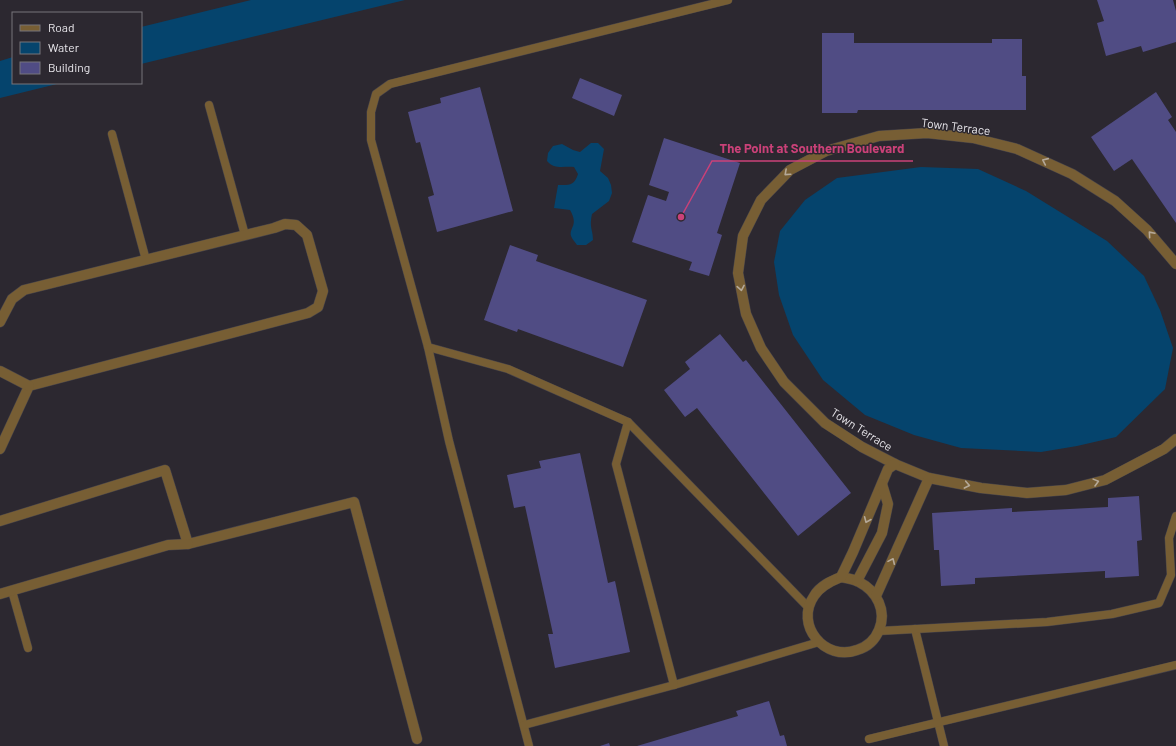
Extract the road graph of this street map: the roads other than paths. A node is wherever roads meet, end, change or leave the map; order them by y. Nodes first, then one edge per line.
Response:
1 (728, 0) edge
2 (209, 105) dead end
3 (112, 134) dead end
4 (245, 235) junction
5 (146, 260) junction
6 (1176, 264) edge
7 (0, 322) edge
8 (428, 347) junction
9 (0, 370) edge
10 (29, 386) junction
11 (628, 422) junction
12 (1176, 439) edge
13 (0, 450) edge
14 (895, 464) junction
15 (929, 478) junction
16 (882, 484) junction
17 (1176, 516) edge
18 (0, 520) edge
19 (188, 544) junction
20 (1174, 576) edge
21 (841, 577) junction
22 (857, 581) junction
23 (12, 591) junction
24 (0, 594) edge
25 (876, 596) junction
26 (809, 608) junction
27 (915, 629) junction
28 (879, 631) junction
29 (819, 642) junction
30 (28, 648) dead end
31 (1176, 665) edge
32 (674, 685) junction
33 (937, 721) junction
34 (524, 725) junction
35 (869, 739) dead end
36 (416, 744) edge
37 (529, 746) edge
38 (944, 746) edge

1 - 8 lane
2 - 4 lane
3 - 5 lane
4 - 5 street
4 - 10 street
5 - 7 street
6 -> 14 street, Town Terrace
8 - 11 lane
8 - 34 lane
9 - 10 street
10 - 13 street
11 - 26 lane
11 - 32 lane
15 -> 12 street, Town Terrace
14 - 15 street, Town Terrace
14 - 16 street, Town Terrace
25 -> 15 street
16 -> 21 street, Town Terrace
16 - 22 street
17 - 20 lane
18 - 19 street
19 - 23 street
19 - 36 street
20 - 27 lane
21 - 22 street
21 - 26 street
22 - 25 street
23 - 24 street
23 - 30 lane
25 - 28 street
26 - 29 street
27 - 28 lane
27 - 33 lane
28 - 29 street
29 - 32 lane
31 - 33 lane
32 - 34 lane
33 - 35 lane
33 - 38 lane
34 - 37 lane

